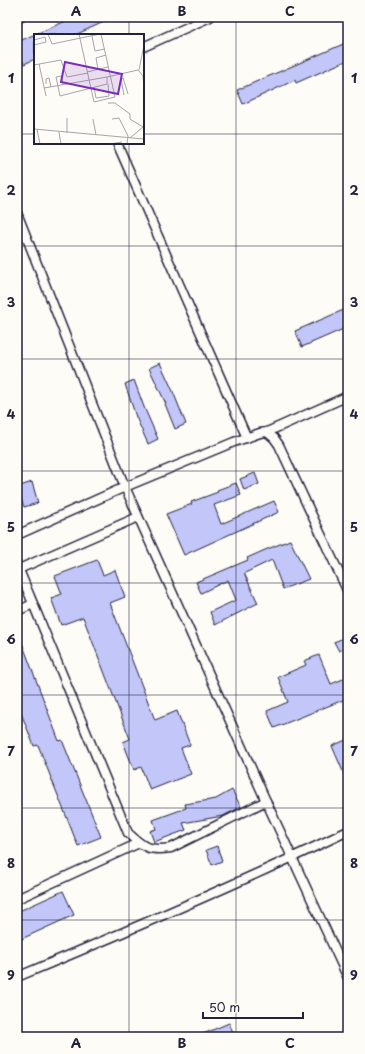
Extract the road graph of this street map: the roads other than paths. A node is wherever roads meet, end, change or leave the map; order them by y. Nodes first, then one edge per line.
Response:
1 (21, 17) edge
2 (210, 17) edge
3 (17, 19) edge
4 (144, 48) edge
5 (117, 144) edge
6 (17, 213) edge
7 (348, 396) edge
8 (267, 432) junction
9 (246, 438) junction
10 (125, 486) junction
11 (138, 517) junction
12 (17, 535) edge
13 (18, 567) edge
14 (348, 592) edge
15 (33, 604) junction
16 (17, 610) edge
17 (266, 801) junction
18 (348, 831) edge
19 (138, 843) junction
20 (292, 858) junction
21 (17, 899) edge
22 (17, 977) edge
23 (348, 978) edge

1 - 3 lane
2 - 4 lane
5 - 9 lane
6 - 10 lane
7 - 8 lane
8 - 9 lane
8 - 14 lane
9 - 10 lane
10 - 11 lane
10 - 12 lane
11 - 13 lane
11 - 17 lane
13 - 15 lane
15 - 16 lane
15 - 19 lane
17 - 19 lane
17 - 20 lane
18 - 20 lane
19 - 21 lane
20 - 22 lane
20 - 23 lane

